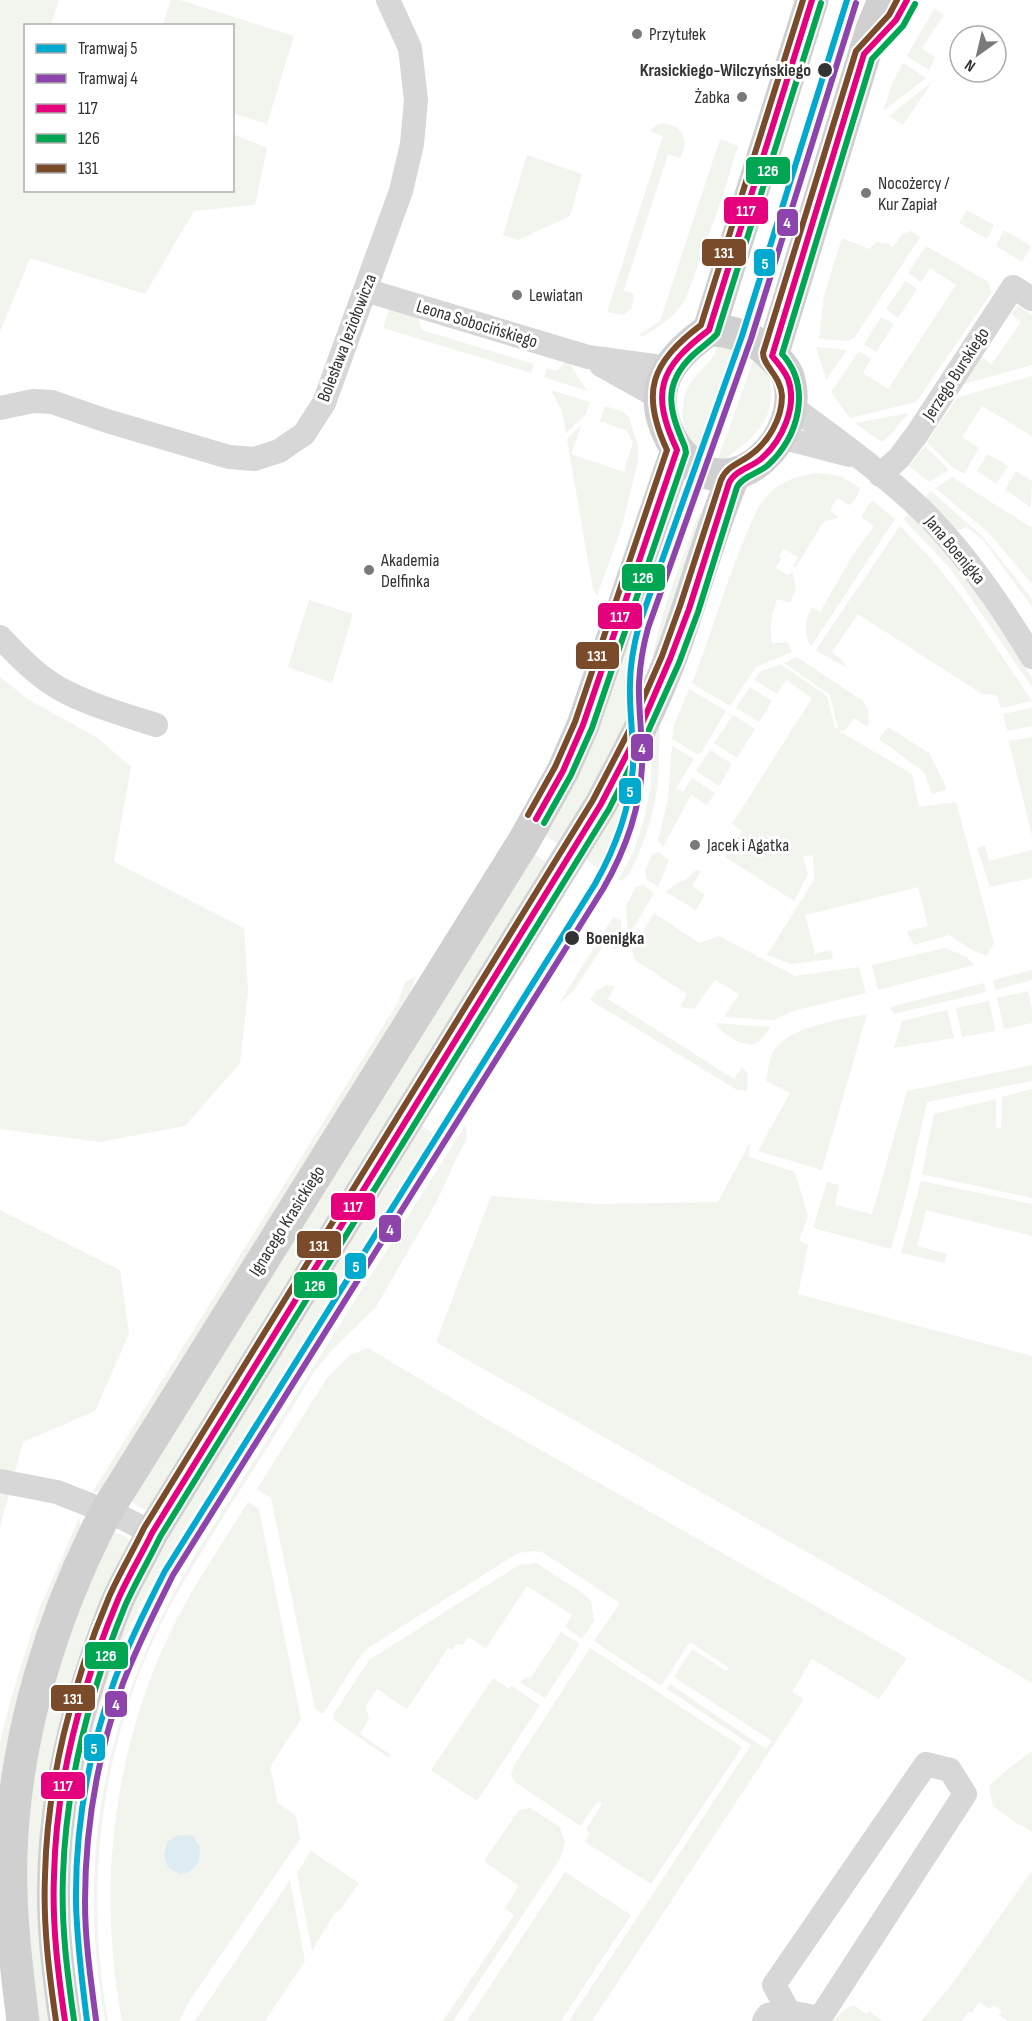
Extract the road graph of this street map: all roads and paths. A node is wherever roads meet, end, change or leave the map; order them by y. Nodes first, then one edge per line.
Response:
1 (388, 0) edge
2 (812, 0) edge
3 (884, 0) edge
4 (907, 0) edge
5 (864, 54) junction
6 (365, 290) junction
7 (1032, 299) edge
8 (709, 330) junction
9 (772, 356) junction
10 (664, 383) junction
11 (790, 405) junction
12 (0, 408) edge
13 (780, 437) junction
14 (677, 450) junction
15 (860, 458) junction
16 (734, 475) junction
17 (880, 475) junction
18 (0, 637) edge
19 (1032, 657) edge
20 (156, 725) dead end
21 (0, 1481) edge
22 (106, 1512) junction
23 (152, 1533) junction
24 (789, 2012) junction
25 (23, 2021) edge
26 (64, 2021) edge
27 (764, 2021) edge

1 - 6 street, Bolesława Jeziołowicza
2 - 8 main road
3 - 5 main road
4 - 5 main road
5 - 9 main road
6 - 10 street, Leona Sobocińskiego
6 - 12 street, Bolesława Jeziołowicza
7 - 17 street, Jerzego Burskiego
8 - 9 main road
8 - 10 main road
9 - 11 main road
10 - 14 main road
11 - 13 main road
11 - 15 street, Jana Boenigka
13 - 15 street, Jana Boenigka
13 - 16 main road
14 - 16 main road
14 - 22 main road, Ignacego Krasickiego
15 - 17 street, Jana Boenigka
16 - 23 main road
17 - 19 street, Jana Boenigka
18 - 20 street
21 - 22 street
22 - 23 street
22 - 25 main road, Ignacego Krasickiego
23 - 26 main road
24 - 24 street
24 - 27 street

